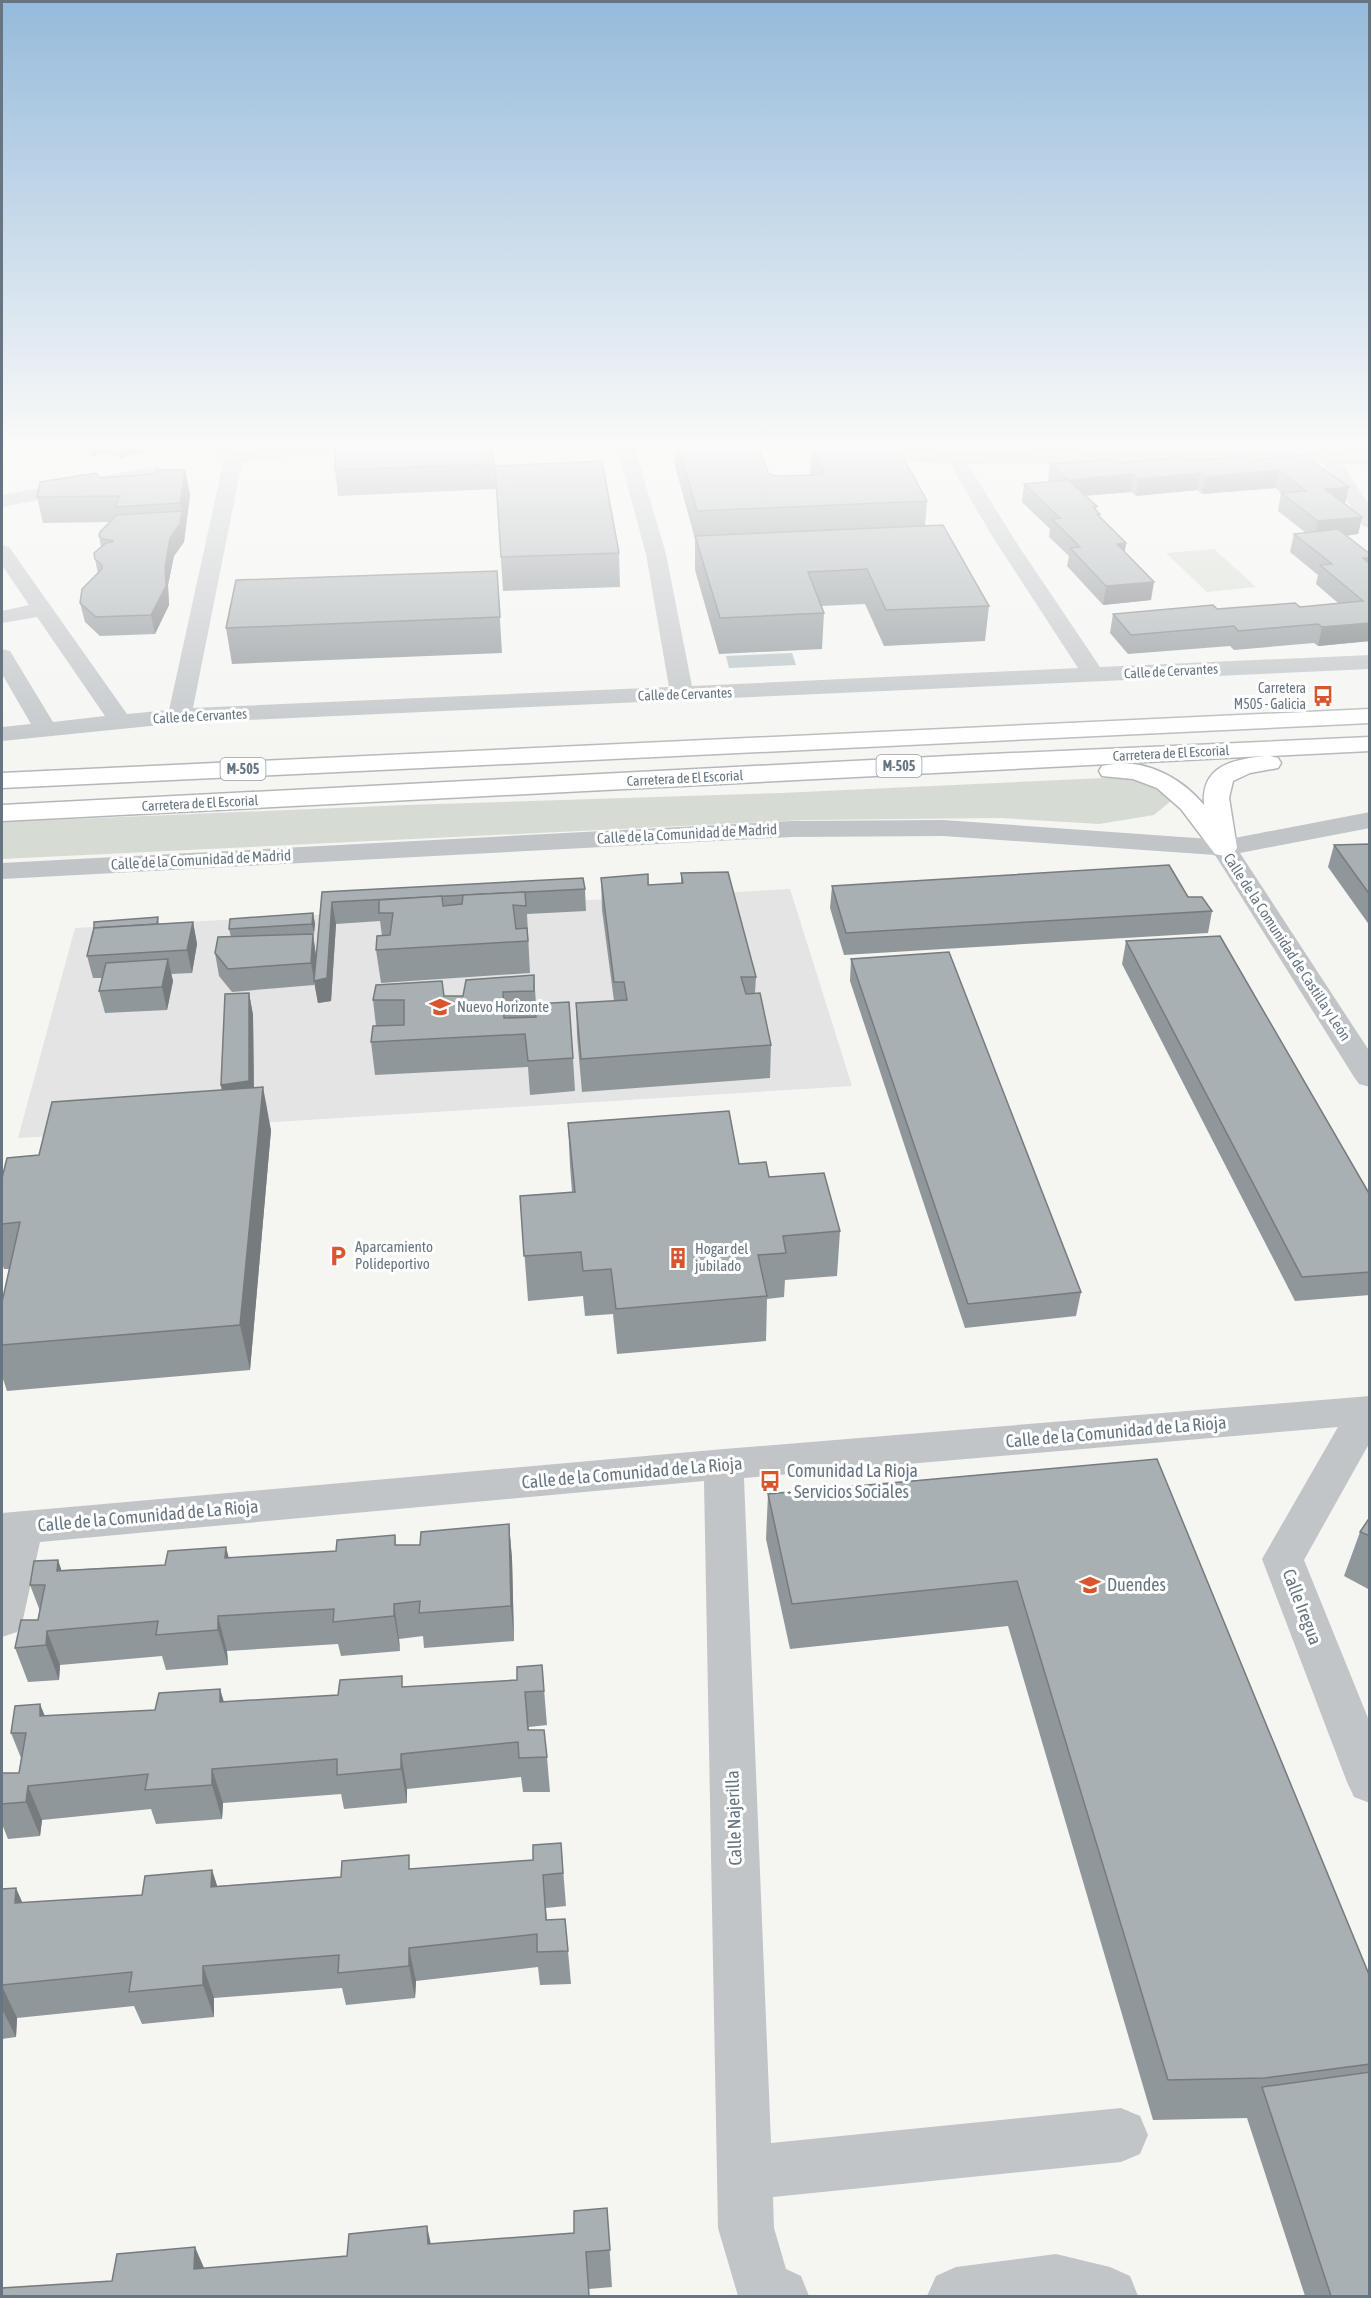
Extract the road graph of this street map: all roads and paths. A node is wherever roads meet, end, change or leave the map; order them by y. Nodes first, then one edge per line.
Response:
1 (5, 555) edge
2 (207, 555) edge
3 (656, 555) edge
4 (1015, 555) edge
5 (43, 609) junction
6 (2, 617) edge
7 (2, 656) edge
8 (1370, 662) edge
9 (1093, 674) junction
10 (682, 694) junction
11 (1370, 703) edge
12 (180, 716) junction
13 (1370, 716) edge
14 (121, 722) junction
15 (1226, 722) junction
16 (47, 731) junction
17 (2, 734) edge
18 (1370, 744) edge
19 (1370, 758) edge
20 (2, 781) edge
21 (428, 792) junction
22 (2, 813) edge
23 (1370, 820) edge
24 (1224, 848) junction
25 (2, 871) edge
26 (1370, 1077) edge
27 (1369, 1410) edge
28 (724, 1464) junction
29 (12, 1529) edge
30 (2, 1619) edge
31 (1370, 1782) edge
32 (1121, 2135) dead end
33 (743, 2173) junction
34 (781, 2296) edge
35 (956, 2296) edge
36 (1110, 2296) edge

1 - 5 street
2 - 12 street
3 - 10 street
4 - 9 street
5 - 6 street
5 - 14 street
7 - 16 street
8 - 9 street, Calle de Cervantes
9 - 10 street, Calle de Cervantes
10 - 12 street, Calle de Cervantes
11 - 15 highway, M-505
12 - 14 street, Calle de Cervantes
13 - 15 highway, Carretera de El Escorial / M-505
14 - 16 street, Calle de Cervantes
15 - 20 highway, Carretera de El Escorial / M-505
16 - 17 street, Calle de Cervantes
18 - 21 highway, Carretera de El Escorial / M-505
19 - 24 highway
21 - 22 highway, Carretera de El Escorial / M-505
21 - 24 highway, M-505
23 - 24 street, Calle de la Comunidad de Madrid
24 - 25 street, Calle de la Comunidad de Madrid
24 - 26 street, Calle de la Comunidad de Castilla y León
27 - 28 street, Calle de la Comunidad de La Rioja
27 - 31 street, Calle Iregua
28 - 29 street, Calle de la Comunidad de La Rioja
28 - 33 street, Calle Najerilla
29 - 30 street
32 - 33 street
33 - 34 street, Calle Najerilla
35 - 36 street

